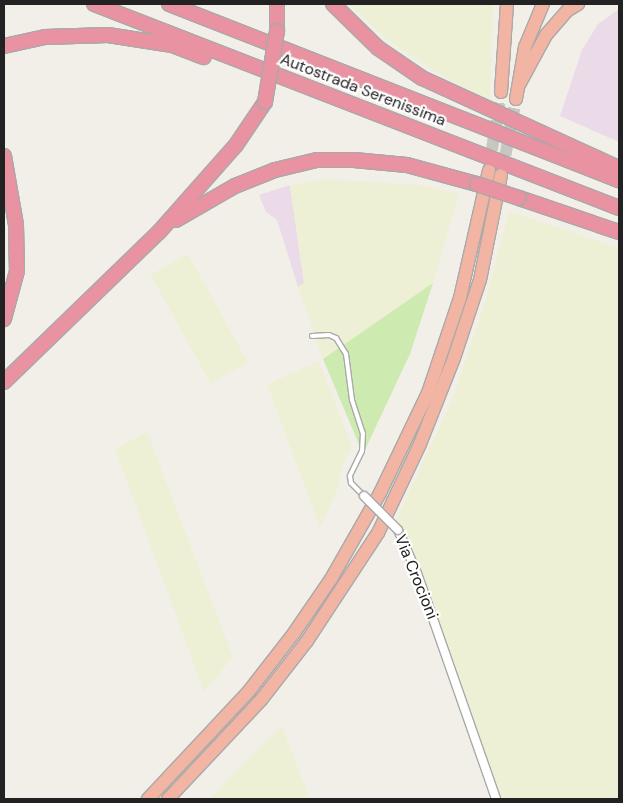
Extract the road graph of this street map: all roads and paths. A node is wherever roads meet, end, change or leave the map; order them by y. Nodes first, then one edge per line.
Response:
1 (94, 4) edge
2 (169, 4) edge
3 (277, 4) edge
4 (333, 4) edge
5 (507, 4) edge
6 (543, 4) edge
7 (578, 4) edge
8 (4, 46) edge
9 (518, 86) junction
10 (502, 92) tunnel mouth
11 (516, 99) tunnel mouth
12 (370, 111) junction
13 (4, 156) edge
14 (619, 168) edge
15 (489, 170) tunnel mouth
16 (502, 176) tunnel mouth
17 (619, 180) edge
18 (619, 208) edge
19 (159, 232) junction
20 (619, 232) edge
21 (4, 319) edge
22 (312, 336) dead end
23 (4, 382) edge
24 (364, 496) joint
25 (148, 799) edge
26 (168, 799) edge
27 (496, 799) edge

1 - 12 highway, Autostrada Serenissima
2 - 17 highway, Autostrada Serenissima
3 - 19 highway, bridge
4 - 14 highway
5 - 10 highway
6 - 9 highway
7 - 9 highway
8 - 12 highway
9 - 11 highway
12 - 18 highway, Autostrada Serenissima
13 - 21 highway
15 - 25 highway
16 - 26 highway
19 - 20 highway, bridge
19 - 23 highway
22 - 24 lane, Via Crocioni
24 - 27 street, Via Crocioni, bridge

